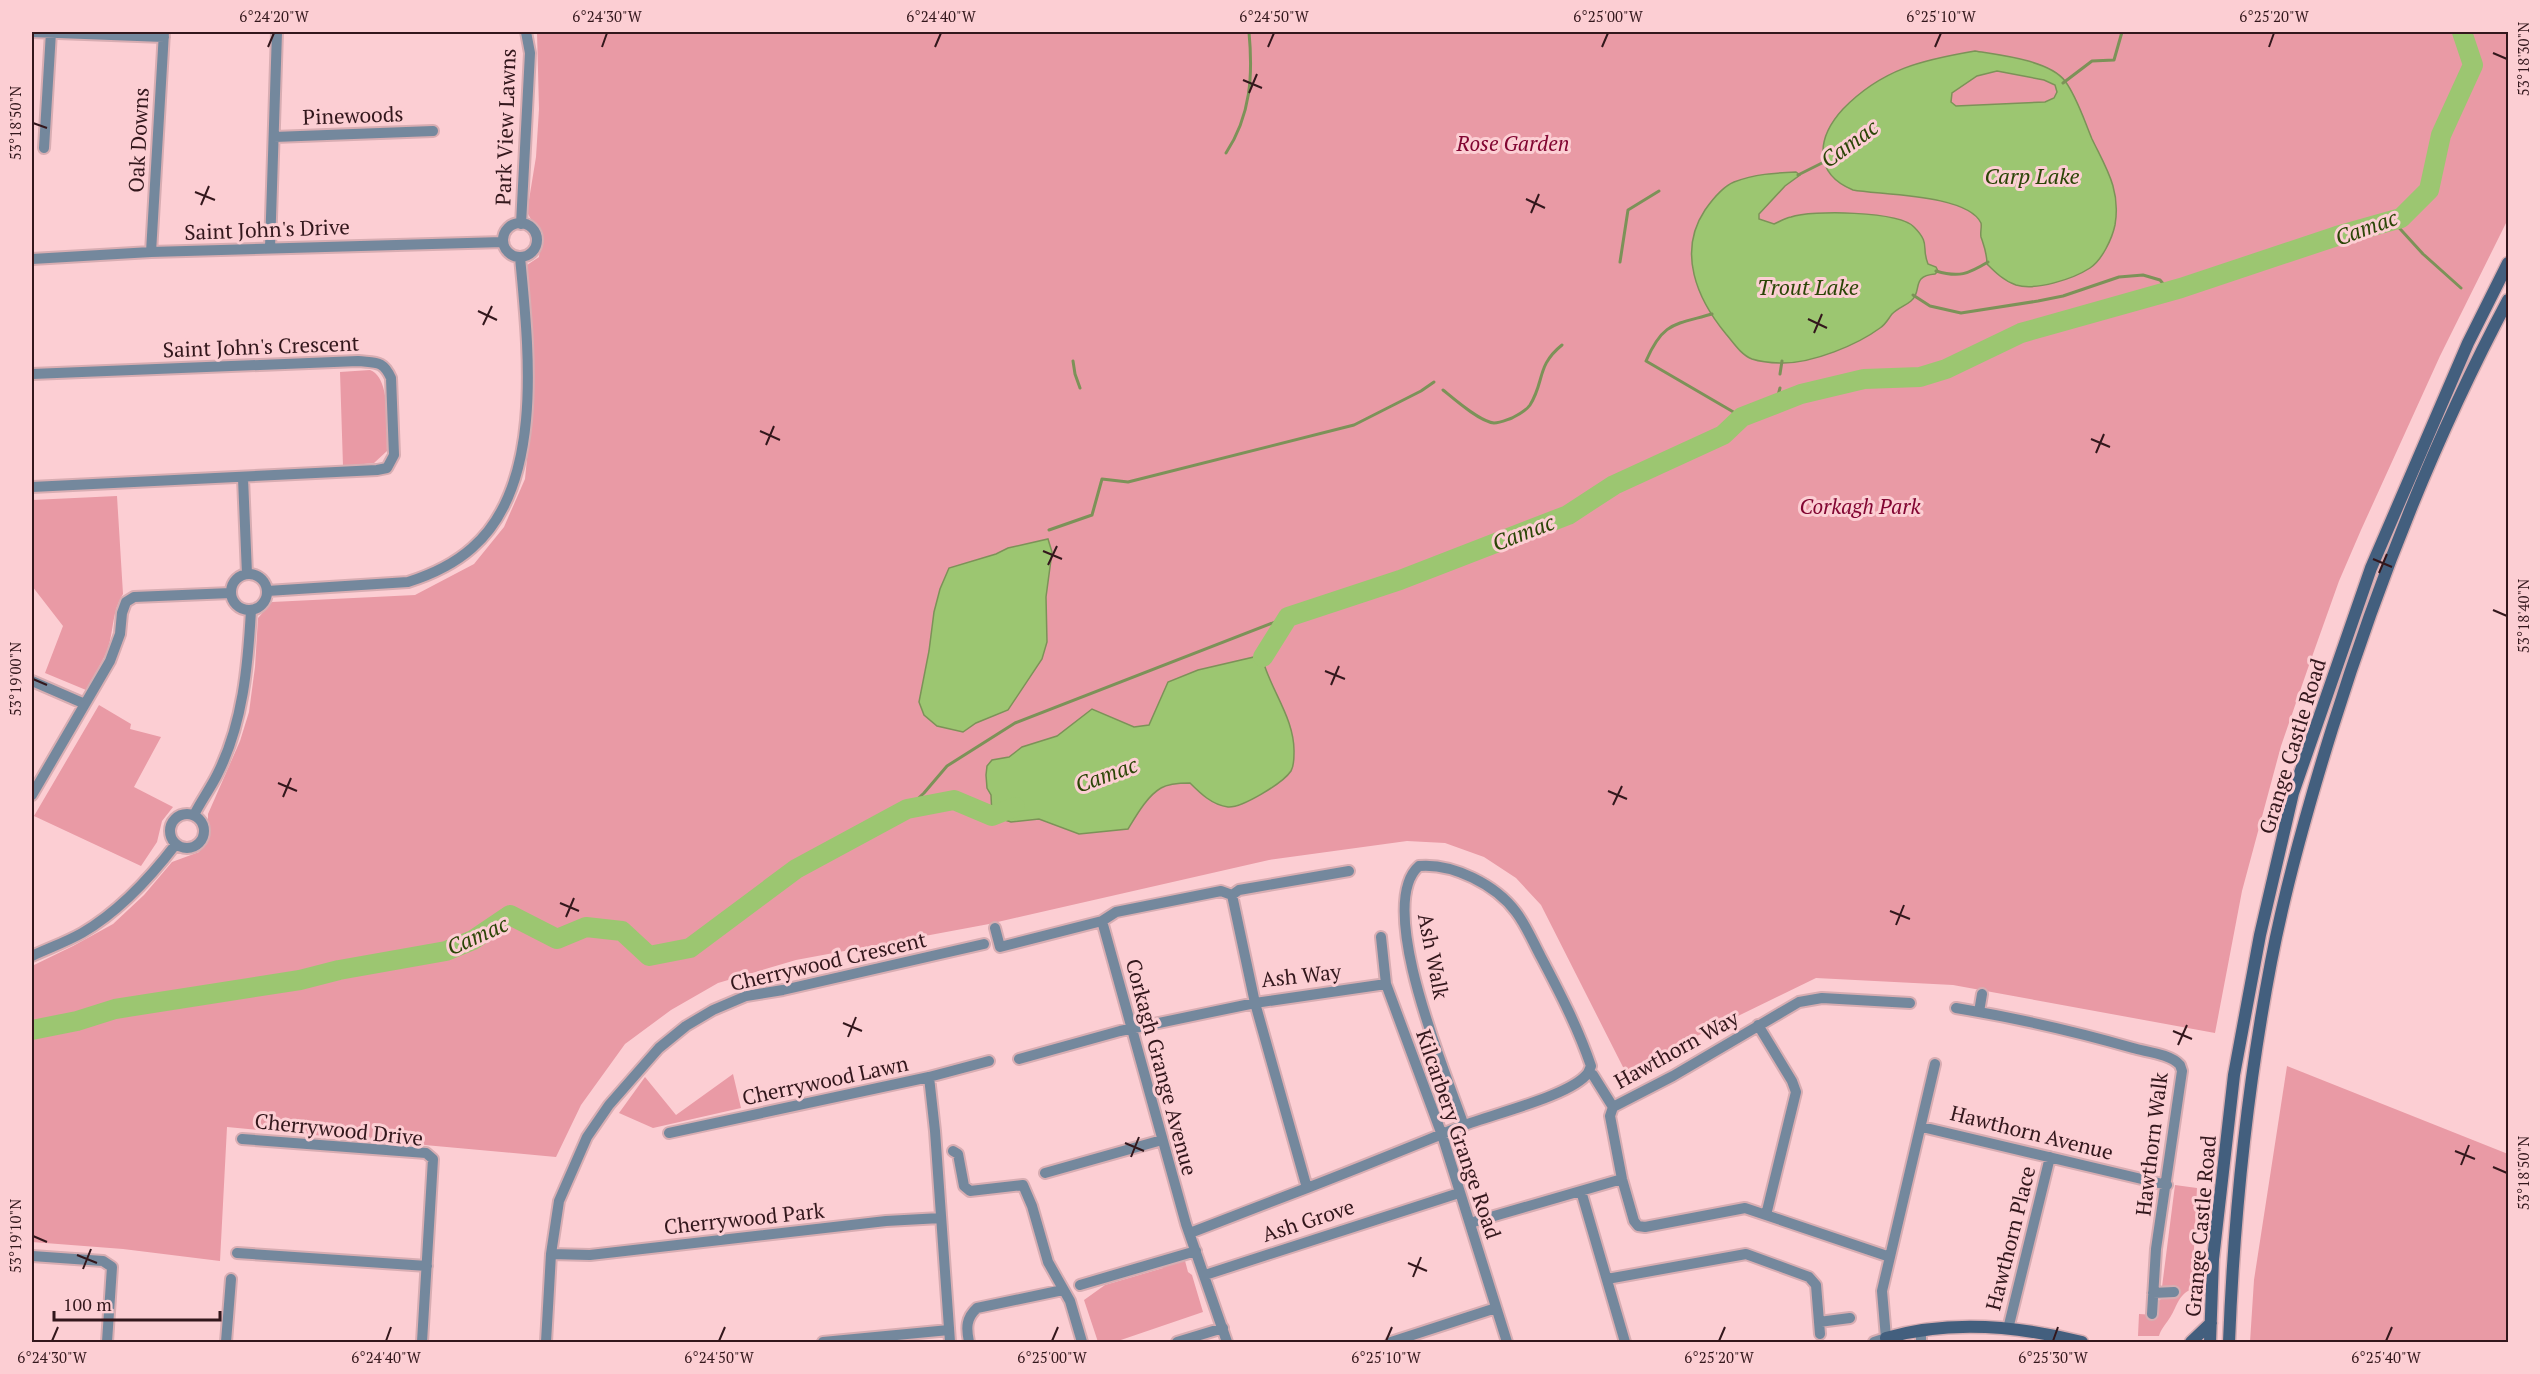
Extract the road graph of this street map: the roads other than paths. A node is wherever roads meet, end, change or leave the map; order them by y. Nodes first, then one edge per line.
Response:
1 (32, 32) edge
2 (51, 32) edge
3 (277, 32) edge
4 (526, 32) edge
5 (164, 34) edge
6 (433, 131) dead end
7 (274, 137) junction
8 (44, 148) dead end
9 (520, 224) junction
10 (503, 242) junction
11 (270, 248) junction
12 (151, 252) junction
13 (520, 257) junction
14 (32, 259) edge
15 (2508, 263) edge
16 (2508, 300) edge
17 (32, 374) edge
18 (243, 478) junction
19 (32, 487) edge
20 (247, 574) junction
21 (267, 591) junction
22 (231, 593) junction
23 (251, 609) junction
24 (32, 681) edge
25 (86, 704) junction
26 (32, 795) edge
27 (194, 814) junction
28 (176, 844) junction
29 (1349, 871) dead end
30 (1232, 895) junction
31 (1102, 921) junction
32 (995, 928) dead end
33 (1382, 937) dead end
34 (984, 944) dead end
35 (32, 956) edge
36 (1386, 984) junction
37 (1894, 988) dead end
38 (1982, 994) dead end
39 (1893, 1001) junction
40 (1255, 1003) junction
41 (1910, 1003) dead end
42 (1956, 1008) dead end
43 (1979, 1012) junction
44 (1758, 1025) junction
45 (1131, 1030) junction
46 (1019, 1059) dead end
47 (989, 1061) dead end
48 (1935, 1064) dead end
49 (1588, 1072) junction
50 (928, 1077) junction
51 (1613, 1107) junction
52 (1464, 1125) junction
53 (1922, 1127) junction
54 (669, 1133) dead end
55 (1442, 1135) junction
56 (242, 1139) dead end
57 (1162, 1140) junction
58 (953, 1151) dead end
59 (2050, 1157) junction
60 (1045, 1173) dead end
61 (1622, 1179) junction
62 (2167, 1185) junction
63 (1307, 1188) junction
64 (1581, 1191) junction
65 (1460, 1193) junction
66 (1766, 1215) junction
67 (941, 1218) junction
68 (1470, 1223) junction
69 (1190, 1233) junction
70 (1196, 1251) junction
71 (237, 1253) dead end
72 (551, 1254) junction
73 (32, 1256) edge
74 (1890, 1257) junction
75 (427, 1266) junction
76 (1204, 1275) junction
77 (231, 1278) dead end
78 (1607, 1279) junction
79 (1080, 1285) dead end
80 (1063, 1290) junction
81 (2174, 1292) dead end
82 (2153, 1293) junction
83 (1496, 1308) junction
84 (2152, 1314) dead end
85 (1850, 1318) dead end
86 (2211, 1323) junction
87 (1222, 1328) junction
88 (2008, 1329) junction
89 (948, 1330) junction
90 (1921, 1337) edge
91 (1880, 1340) edge
92 (107, 1342) edge
93 (226, 1342) edge
94 (422, 1342) edge
95 (546, 1342) edge
96 (824, 1342) edge
97 (950, 1342) edge
98 (969, 1342) edge
99 (1082, 1342) edge
100 (1177, 1342) edge
101 (1227, 1342) edge
102 (1391, 1342) edge
103 (1507, 1342) edge
104 (1625, 1342) edge
105 (2082, 1342) edge
106 (2192, 1342) edge
107 (2210, 1342) edge
108 (2229, 1342) edge

1 - 2 street
2 - 5 street
2 - 8 street
3 - 7 street, Pinewoods
4 - 9 street, Park View Lawns
5 - 12 street, Oak Downs
6 - 7 street, Pinewoods
7 - 11 street, Pinewoods
9 - 10 street
9 - 13 street
10 - 11 street, Saint John's Drive
10 - 13 street
11 - 12 street, Saint John's Drive
12 - 14 street, Saint John's Drive
13 - 21 street
15 - 86 main road, Grange Castle Road
16 - 108 main road, Grange Castle Road
17 - 18 street, Saint John's Crescent
18 - 19 street, Saint John's Crescent
18 - 20 street
20 - 21 street
20 - 22 street
21 - 23 street
22 - 23 street
22 - 25 street
23 - 27 street
24 - 25 street
25 - 26 street
27 - 28 street
27 - 28 street
28 - 35 street
29 - 30 street
30 - 31 street
30 - 40 street, Ash Way
31 - 32 street
31 - 45 street, Corkagh Grange Avenue
33 - 36 street, Kilcarbery Grange Road
34 - 72 street, Cherrywood Crescent
36 - 40 street, Ash Way
36 - 55 street, Kilcarbery Grange Road
37 - 39 street
38 - 43 street
39 - 41 street, Hawthorn Way
39 - 44 street, Hawthorn Way
40 - 45 street
40 - 63 street
42 - 43 street, Hawthorn Walk
43 - 62 street, Hawthorn Walk
44 - 51 street, Hawthorn Way
44 - 66 street, Hawthorn Way
45 - 46 street
45 - 57 street, Corkagh Grange Avenue
47 - 50 street, Cherrywood Lawn
48 - 53 street, Hawthorn Avenue
49 - 51 street
49 - 52 street
49 - 52 street, Ash Walk
50 - 54 street, Cherrywood Lawn
50 - 67 street
51 - 61 street
52 - 55 street
53 - 59 street, Hawthorn Avenue
53 - 74 street, Hawthorn Avenue
55 - 63 street
55 - 65 street, Kilcarbery Grange Road
56 - 75 street, Cherrywood Drive
57 - 60 street
57 - 69 street, Corkagh Grange Avenue
58 - 80 street
59 - 62 street, Hawthorn Avenue
59 - 88 street, Hawthorn Place
61 - 64 street
61 - 66 street
62 - 82 street, Hawthorn Walk
63 - 69 street
64 - 68 street
64 - 78 street
65 - 68 street, Kilcarbery Grange Road
65 - 76 street, Ash Grove
66 - 74 street
67 - 72 street, Cherrywood Park
67 - 89 street
68 - 83 street, Kilcarbery Grange Road
69 - 70 street, Corkagh Grange Avenue
70 - 76 street, Corkagh Grange Avenue
70 - 79 street
71 - 75 street
72 - 95 street, Cherrywood Crescent
73 - 92 street
74 - 91 street, Hawthorn Avenue
75 - 94 street, Cherrywood Drive
76 - 87 street, Corkagh Grange Avenue
77 - 93 street
78 - 85 street
78 - 104 street
80 - 98 street
80 - 99 street
81 - 82 street
82 - 84 street, Hawthorn Walk
83 - 102 street
83 - 103 street, Kilcarbery Grange Road
86 - 106 main road
86 - 107 main road, Grange Castle Road
87 - 100 street
87 - 101 street, Corkagh Grange Avenue
88 - 90 main road
88 - 105 main road
89 - 96 street
89 - 97 street
90 - 91 main road

